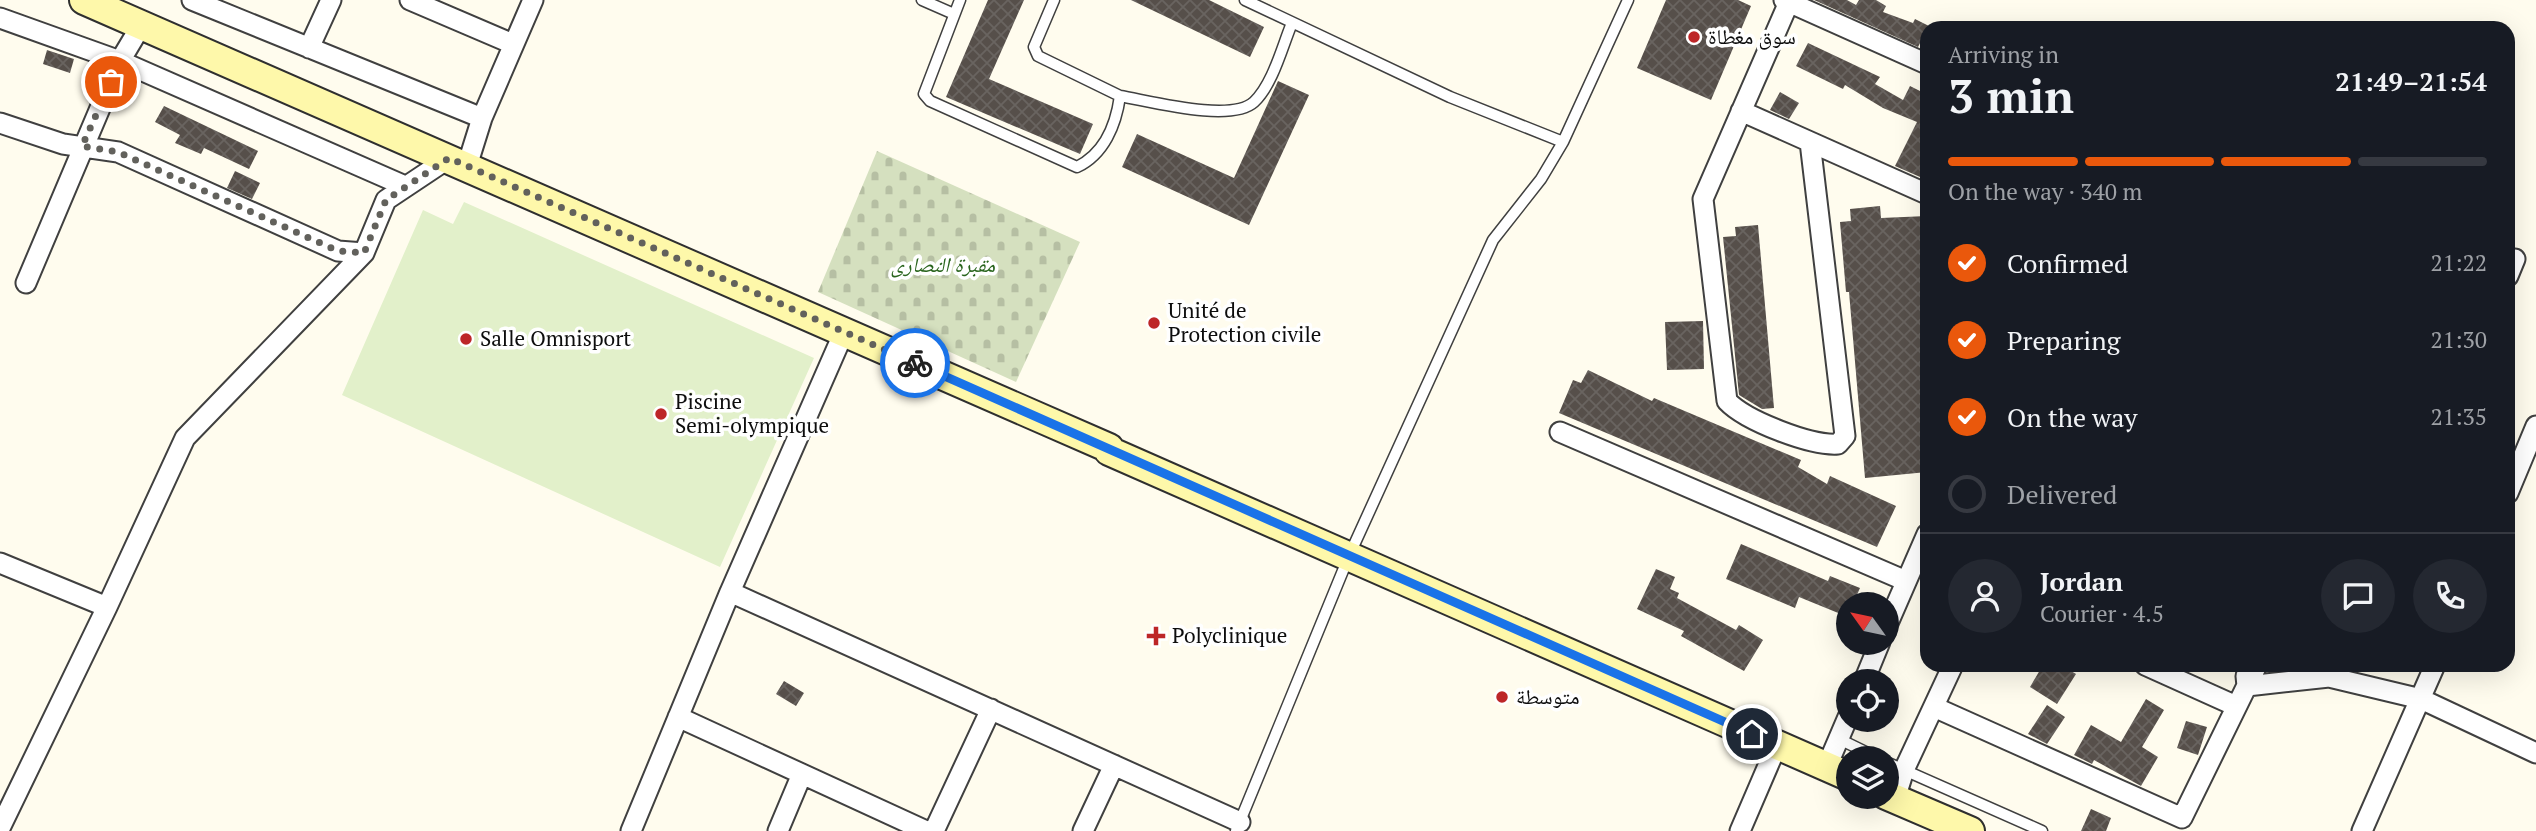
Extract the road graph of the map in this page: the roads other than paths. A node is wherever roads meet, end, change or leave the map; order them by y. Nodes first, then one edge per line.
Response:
1 (192, 0) edge
2 (331, 0) edge
3 (410, 0) edge
4 (533, 0) edge
5 (922, 0) edge
6 (960, 0) edge
7 (1054, 0) edge
8 (1245, 0) edge
9 (1628, 0) edge
10 (90, 1) edge
11 (1787, 1) edge
12 (954, 14) junction
13 (0, 18) edge
14 (1292, 23) junction
15 (142, 24) junction
16 (513, 44) junction
17 (309, 48) junction
18 (120, 61) junction
19 (1920, 61) edge
20 (1120, 96) junction
21 (1741, 111) junction
22 (482, 118) junction
23 (0, 123) edge
24 (1563, 142) junction
25 (1810, 142) junction
26 (82, 146) junction
27 (458, 162) junction
28 (405, 186) junction
29 (1920, 191) edge
30 (364, 253) junction
31 (26, 283) dead end
32 (844, 332) junction
33 (2536, 426) edge
34 (1560, 432) dead end
35 (2515, 476) edge
36 (1920, 550) edge
37 (1349, 556) junction
38 (0, 563) edge
39 (1906, 581) junction
40 (730, 592) junction
41 (1899, 597) edge
42 (107, 607) junction
43 (1951, 672) edge
44 (2161, 672) edge
45 (2245, 672) edge
46 (2254, 672) edge
47 (2326, 672) edge
48 (2335, 672) edge
49 (2432, 672) edge
50 (2247, 686) junction
51 (2421, 699) junction
52 (2236, 706) junction
53 (1934, 707) junction
54 (990, 709) junction
55 (678, 717) junction
56 (1842, 732) edge
57 (1839, 739) junction
58 (1777, 745) junction
59 (1839, 746) edge
60 (1853, 746) edge
61 (2536, 753) edge
62 (1899, 760) edge
63 (1114, 765) junction
64 (1899, 768) edge
65 (1836, 771) edge
66 (802, 774) junction
67 (1899, 800) edge
68 (1238, 827) edge
69 (0, 828) edge
70 (1743, 830) edge
71 (631, 831) edge
72 (778, 831) edge
73 (926, 831) edge
74 (934, 831) edge
75 (1083, 831) edge
76 (1970, 831) edge
77 (2042, 831) edge
78 (2362, 831) edge

1 - 17 street
2 - 17 street
3 - 16 street
4 - 16 street
5 - 12 lane
6 - 12 lane
7 - 20 lane
8 - 14 lane
9 - 24 lane
10 - 15 main road
11 - 19 street
11 - 21 street
12 - 20 lane
13 - 18 street
14 - 20 lane
14 - 24 lane
15 - 18 street
15 - 27 main road
16 - 22 street
17 - 22 street
18 - 26 street
18 - 28 street
21 - 25 street
21 - 25 street
22 - 27 street
23 - 26 street
24 - 37 lane
25 - 29 street
26 - 30 street
26 - 31 street
27 - 28 street
27 - 32 main road
28 - 30 street
30 - 42 street
32 - 37 main road
32 - 40 street
33 - 35 street
34 - 39 street
36 - 39 street
37 - 58 main road
37 - 68 lane
38 - 42 street
39 - 41 street
40 - 54 street
40 - 55 street
42 - 69 street
43 - 53 street
44 - 52 street
45 - 50 street
46 - 50 street
47 - 50 street
48 - 51 street
49 - 51 street
50 - 52 street
51 - 61 street
51 - 78 street
52 - 53 street
53 - 62 street
54 - 63 street
54 - 74 street
55 - 66 street
55 - 71 street
56 - 57 street
57 - 59 street
57 - 60 lane
58 - 65 main road
58 - 70 street
63 - 68 street
63 - 75 street
64 - 77 lane
66 - 72 street
66 - 73 street
67 - 76 main road

